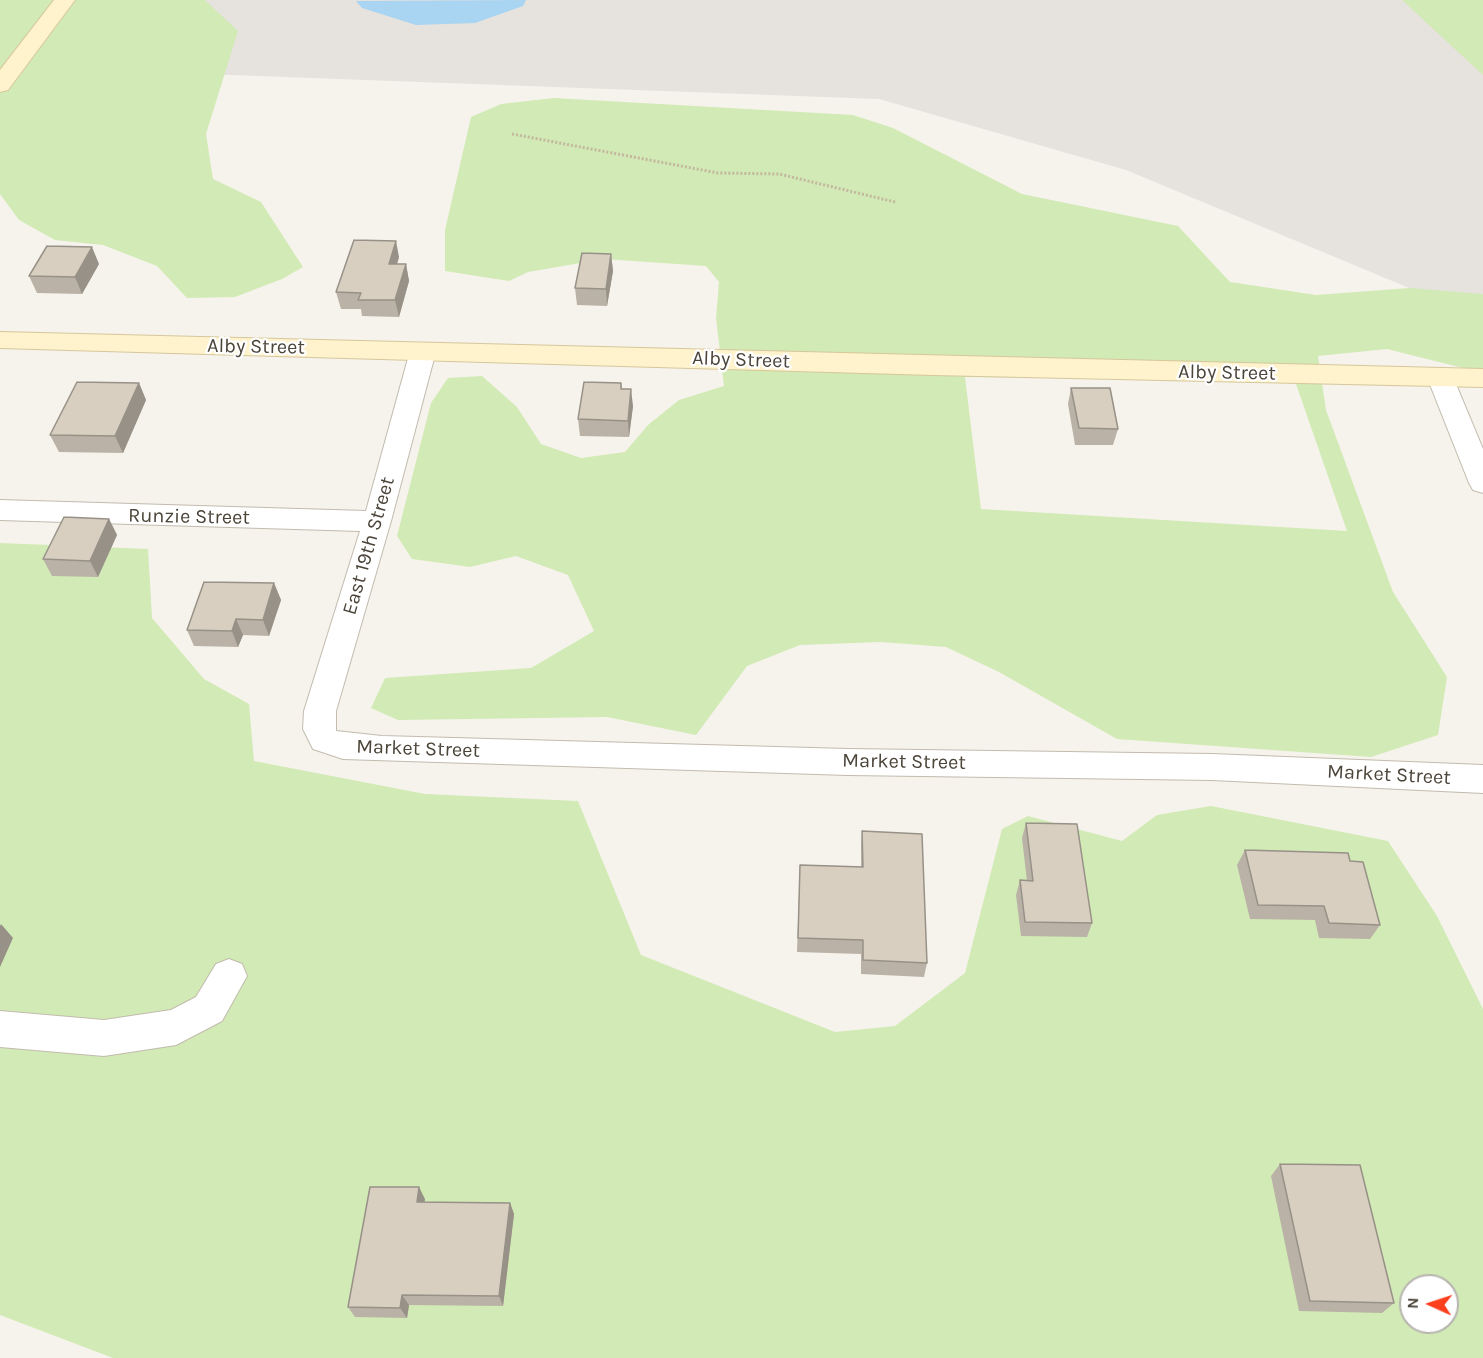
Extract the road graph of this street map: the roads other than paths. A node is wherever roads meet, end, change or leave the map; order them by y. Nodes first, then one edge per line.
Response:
1 (65, 0) edge
2 (0, 85) edge
3 (0, 340) edge
4 (423, 351) junction
5 (1440, 377) junction
6 (1483, 378) edge
7 (1483, 483) edge
8 (0, 510) edge
9 (377, 521) junction
10 (325, 740) joint
11 (1483, 779) edge
12 (229, 976) dead end
13 (0, 1029) edge

1 - 2 street
3 - 4 street, Alby Street
4 - 5 street, Alby Street
4 - 9 street, East 19th Street
5 - 6 street, Alby Street
5 - 7 street
8 - 9 street, Runzie Street
9 - 10 street, East 19th Street
10 - 11 street, Market Street
12 - 13 street

